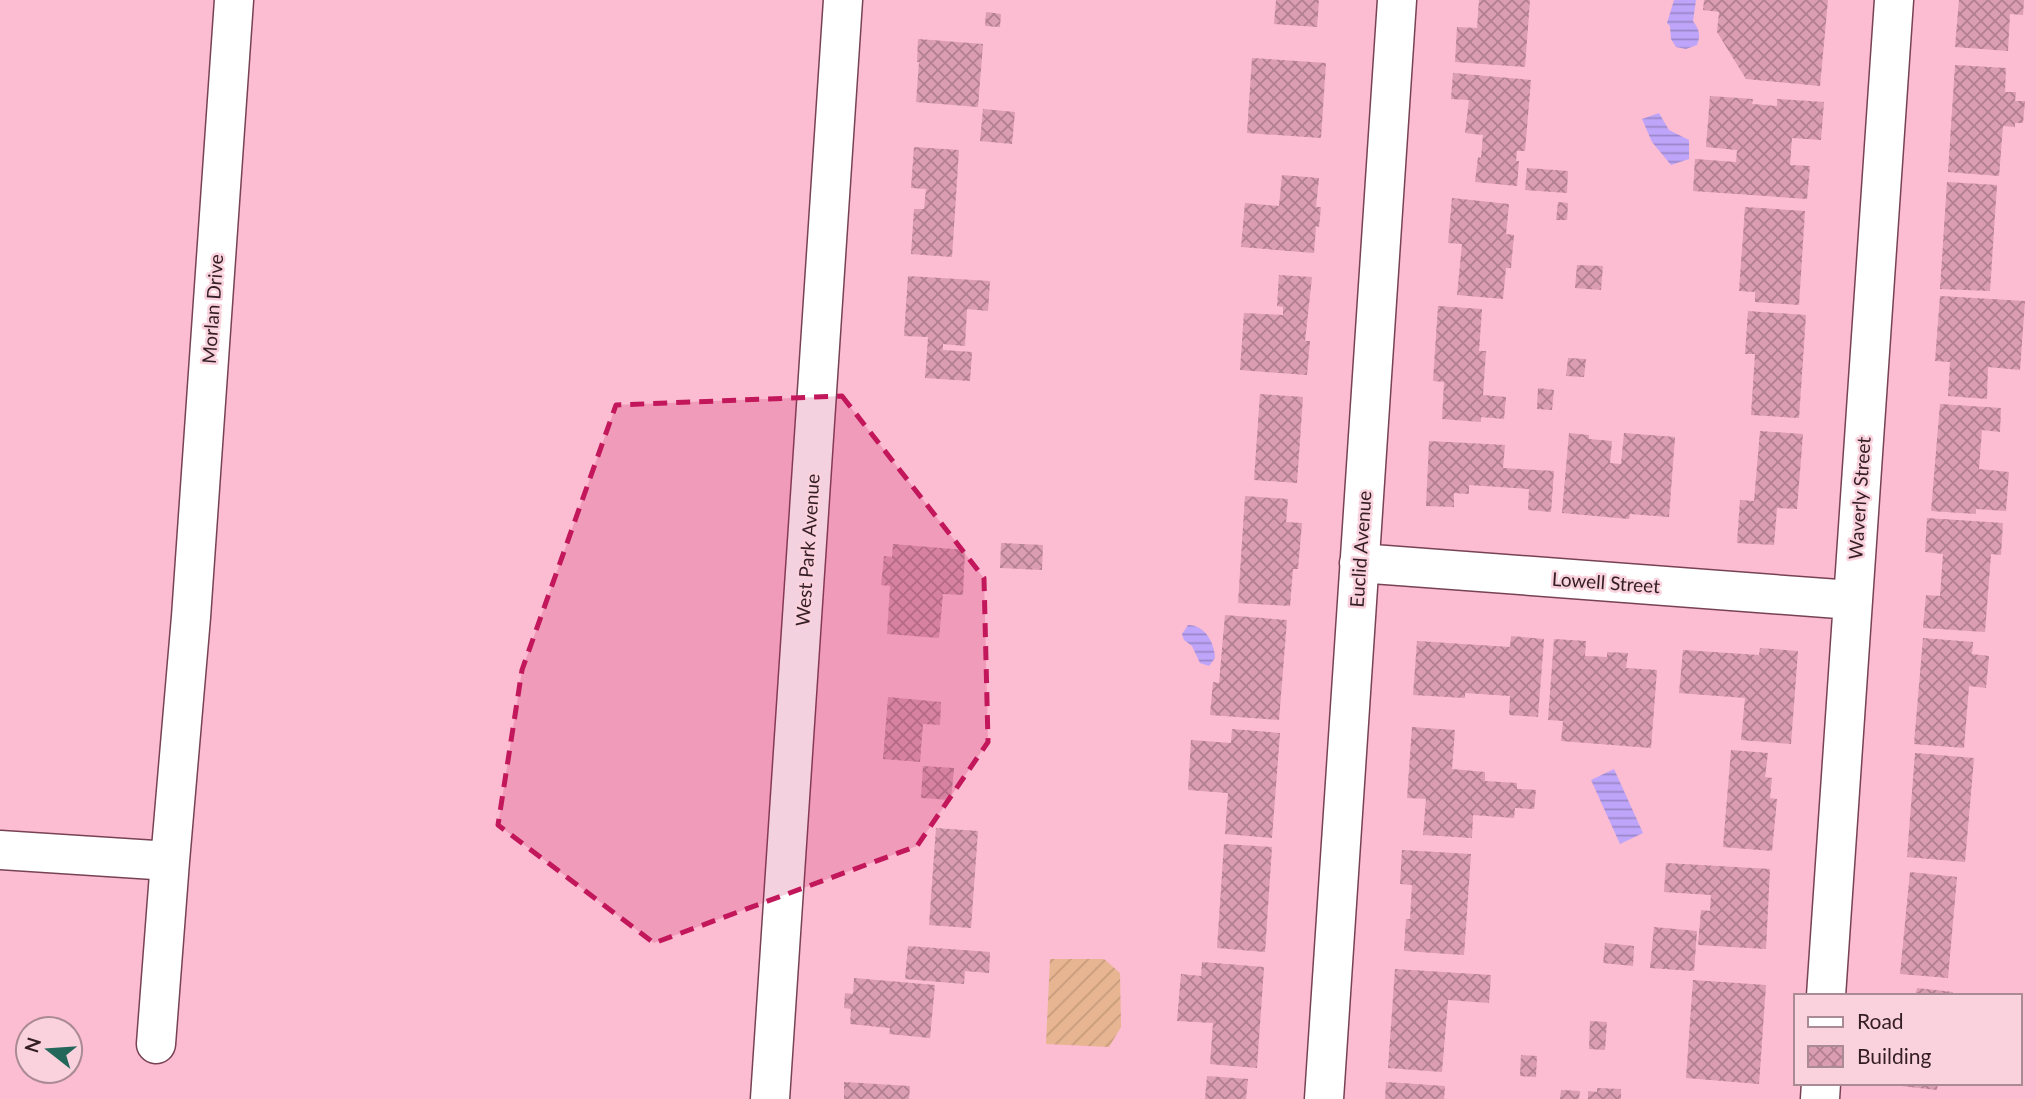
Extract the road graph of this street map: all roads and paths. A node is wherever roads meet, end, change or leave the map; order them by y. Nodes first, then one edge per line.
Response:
1 (234, 0) edge
2 (842, 0) edge
3 (1397, 0) edge
4 (1894, 0) edge
5 (1359, 564) junction
6 (1852, 600) junction
7 (0, 850) edge
8 (170, 861) junction
9 (1826, 994) edge
10 (156, 1044) dead end
11 (771, 1099) edge
12 (1324, 1099) edge

1 - 8 street, Morlan Drive
2 - 11 street, West Park Avenue
3 - 5 street, Euclid Avenue
4 - 6 street, Waverly Street
5 - 6 street, Lowell Street
5 - 12 street, Euclid Avenue
6 - 9 street, Waverly Street
7 - 8 street
8 - 10 street, Morlan Drive

